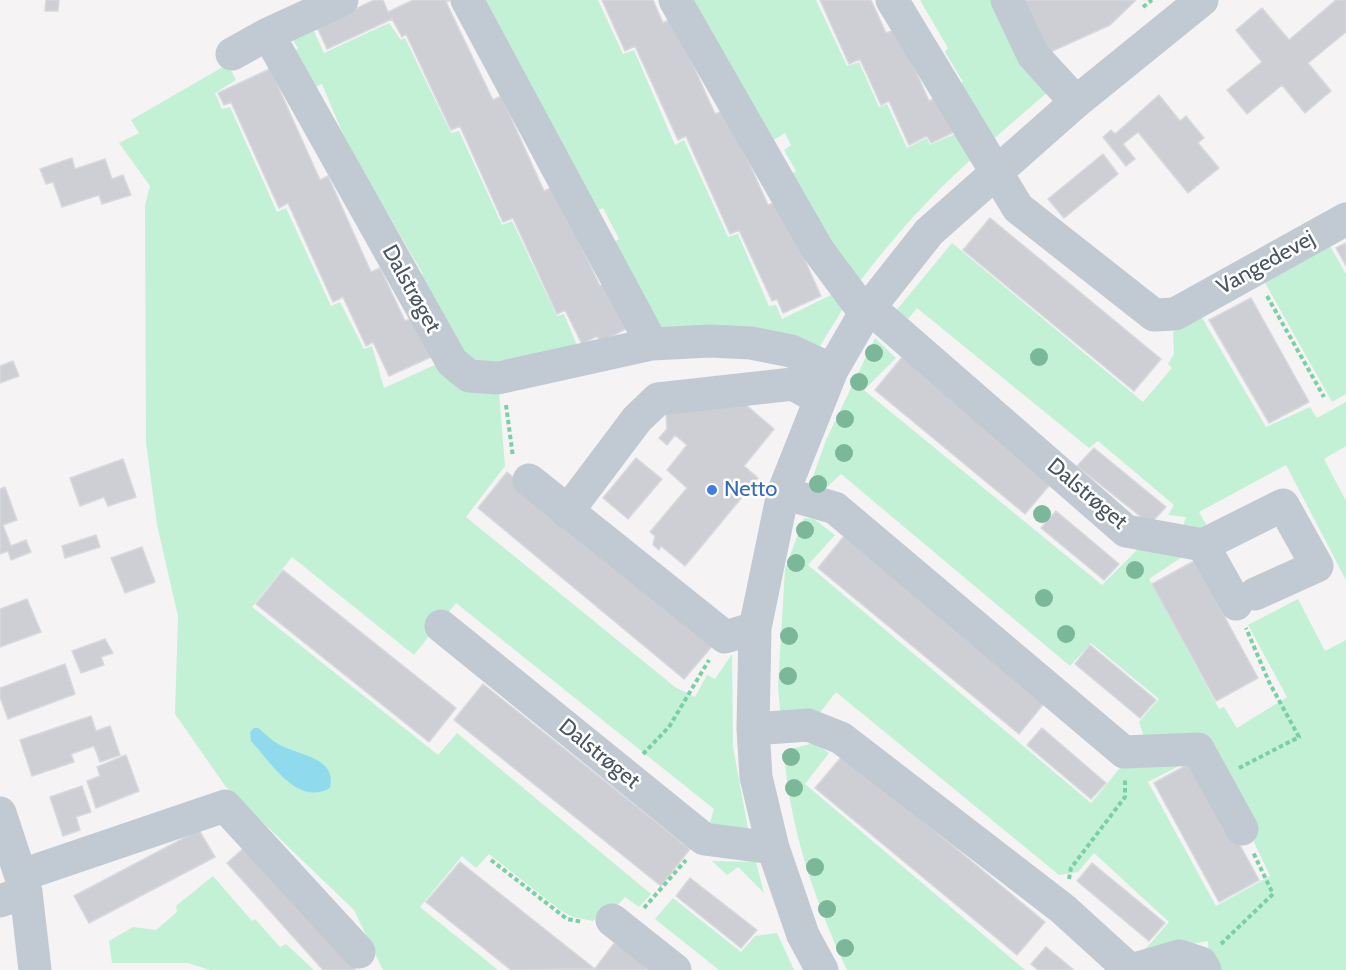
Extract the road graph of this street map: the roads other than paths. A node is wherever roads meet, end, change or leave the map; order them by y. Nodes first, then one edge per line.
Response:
1 (342, 0) edge
2 (466, 0) edge
3 (675, 0) edge
4 (892, 0) edge
5 (1007, 0) edge
6 (1202, 0) edge
7 (268, 34) junction
8 (232, 54) dead end
9 (1077, 102) junction
10 (996, 170) junction
11 (1346, 219) edge
12 (867, 310) junction
13 (652, 344) junction
14 (826, 385) junction
15 (529, 480) road end
16 (783, 493) junction
17 (567, 512) junction
18 (1203, 545) junction
19 (441, 626) dead end
20 (740, 633) junction
21 (753, 729) junction
22 (0, 813) edge
23 (1242, 829) road end
24 (773, 848) junction
25 (16, 889) edge
26 (619, 925) road end
27 (359, 952) dead end
28 (1203, 967) edge
29 (35, 970) edge
30 (675, 970) edge
31 (822, 970) edge
32 (1131, 970) edge

1 - 7 street
2 - 13 street
3 - 12 street, Dalstrøget
4 - 10 street
5 - 9 street
6 - 9 street
7 - 8 street
7 - 13 street, Dalstrøget
9 - 10 street
10 - 11 street, Vangedevej
10 - 12 street
12 - 14 street
12 - 18 street, Dalstrøget
13 - 14 street, Dalstrøget
14 - 16 street
14 - 17 street
15 - 17 street
16 - 20 street
16 - 23 street
17 - 20 street
18 - 18 street
19 - 24 street, Dalstrøget
20 - 21 street
21 - 24 street
21 - 32 street
22 - 25 street
24 - 31 street
25 - 27 street
25 - 29 street
26 - 30 street
28 - 32 street

